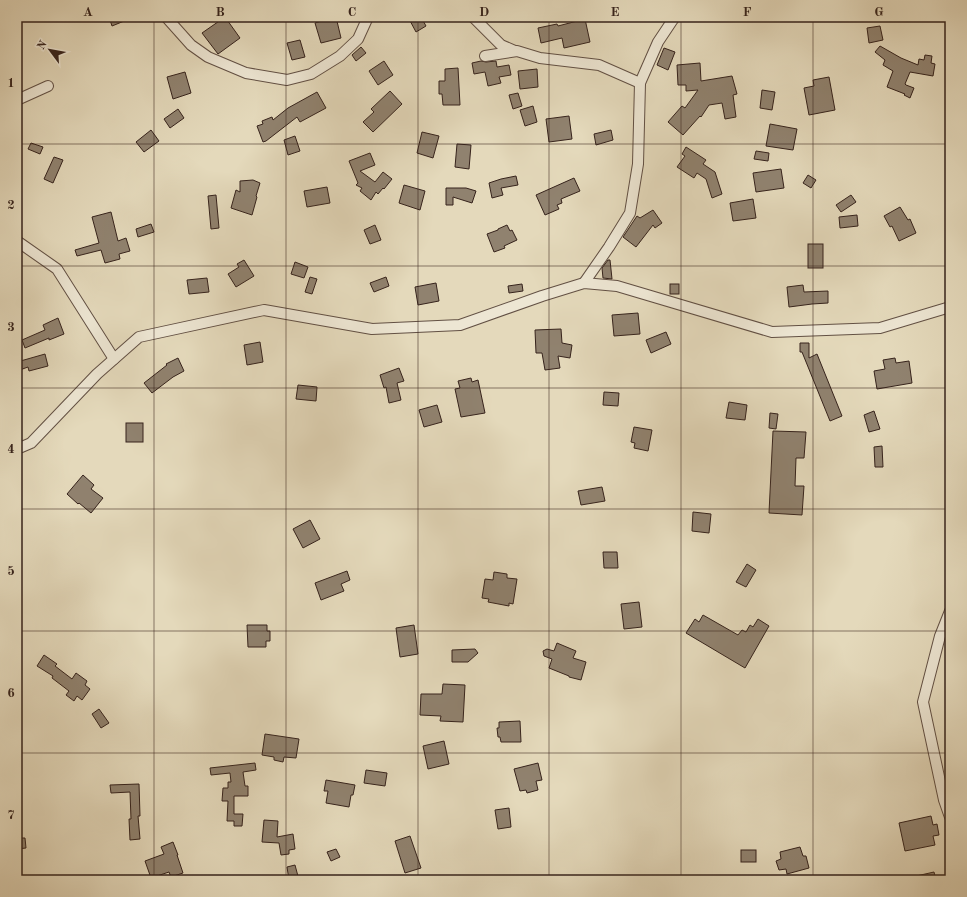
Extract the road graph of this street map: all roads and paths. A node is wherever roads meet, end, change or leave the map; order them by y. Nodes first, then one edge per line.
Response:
1 (166, 17) edge
2 (368, 17) edge
3 (473, 17) edge
4 (675, 17) edge
5 (517, 51) junction
6 (485, 56) dead end
7 (640, 84) junction
8 (48, 86) dead end
9 (17, 100) edge
10 (17, 241) edge
11 (584, 283) junction
12 (950, 307) edge
13 (114, 360) junction
14 (17, 449) edge
15 (950, 611) edge
16 (950, 817) edge

1 - 2 street
3 - 5 street
4 - 7 street
5 - 6 street
5 - 7 street
7 - 11 street
8 - 9 street
10 - 13 street
11 - 12 street
11 - 13 street
13 - 14 street
15 - 16 street

